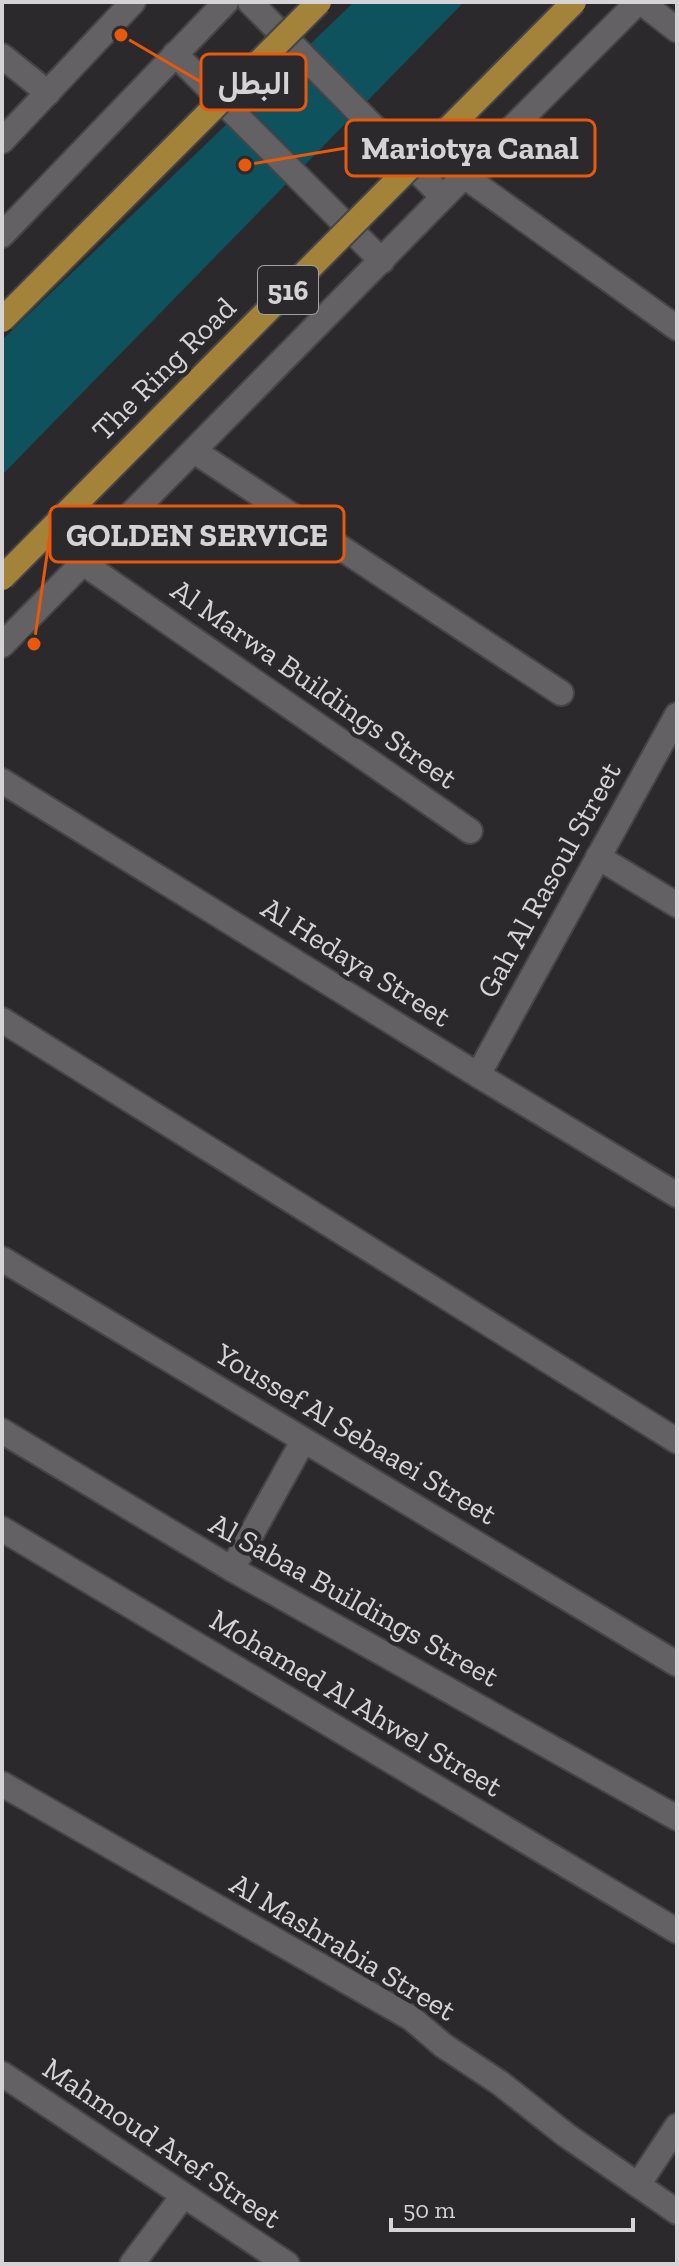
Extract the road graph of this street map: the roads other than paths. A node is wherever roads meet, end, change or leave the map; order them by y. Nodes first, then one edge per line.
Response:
1 (133, 2) edge
2 (226, 2) edge
3 (250, 2) edge
4 (319, 2) edge
5 (574, 2) edge
6 (639, 2) edge
7 (677, 30) edge
8 (175, 54) junction
9 (2, 56) edge
10 (48, 93) junction
11 (2, 141) edge
12 (464, 176) junction
13 (443, 197) junction
14 (2, 235) edge
15 (382, 261) junction
16 (2, 320) edge
17 (677, 328) edge
18 (194, 451) junction
19 (83, 563) junction
20 (2, 578) edge
21 (2, 645) edge
22 (561, 693) dead end
23 (677, 715) edge
24 (2, 781) edge
25 (470, 831) dead end
26 (598, 857) junction
27 (677, 905) edge
28 (2, 1020) edge
29 (478, 1075) junction
30 (677, 1195) edge
31 (2, 1259) edge
32 (2, 1431) edge
33 (303, 1441) junction
34 (677, 1441) edge
35 (2, 1529) edge
36 (232, 1569) junction
37 (677, 1664) edge
38 (2, 1784) edge
39 (677, 1818) edge
40 (677, 1931) edge
41 (2, 2074) edge
42 (677, 2126) edge
43 (638, 2185) junction
44 (183, 2196) junction
45 (677, 2212) edge
46 (132, 2264) edge
47 (287, 2264) edge

1 - 10 street
2 - 8 street
3 - 13 street
4 - 16 highway, bridge
5 - 20 highway, The Ring Road / 516, bridge
6 - 7 street
6 - 12 street
8 - 14 street
8 - 15 street
9 - 10 street
10 - 11 street
12 - 13 street
12 - 17 street
13 - 15 street
15 - 18 street
18 - 19 street
18 - 22 street
19 - 21 street
19 - 25 street, Al Marwa Buildings Street
23 - 26 street, Gah Al Rasoul Street
24 - 29 street, Al Hedaya Street
26 - 27 street
26 - 29 street, Gah Al Rasoul Street
28 - 34 street
29 - 30 street, Al Hedaya Street
31 - 33 street, Youssef Al Sebaaei Street
32 - 36 street, Al Sabaa Buildings Street
33 - 36 street
33 - 37 street, Youssef Al Sebaaei Street
35 - 40 street, Mohamed Al Ahwel Street
36 - 39 street, Al Sabaa Buildings Street
38 - 43 street, Al Mashrabia Street
41 - 44 street, Mahmoud Aref Street
42 - 43 street
43 - 45 street, Al Mashrabia Street
44 - 46 street
44 - 47 street, Mahmoud Aref Street

